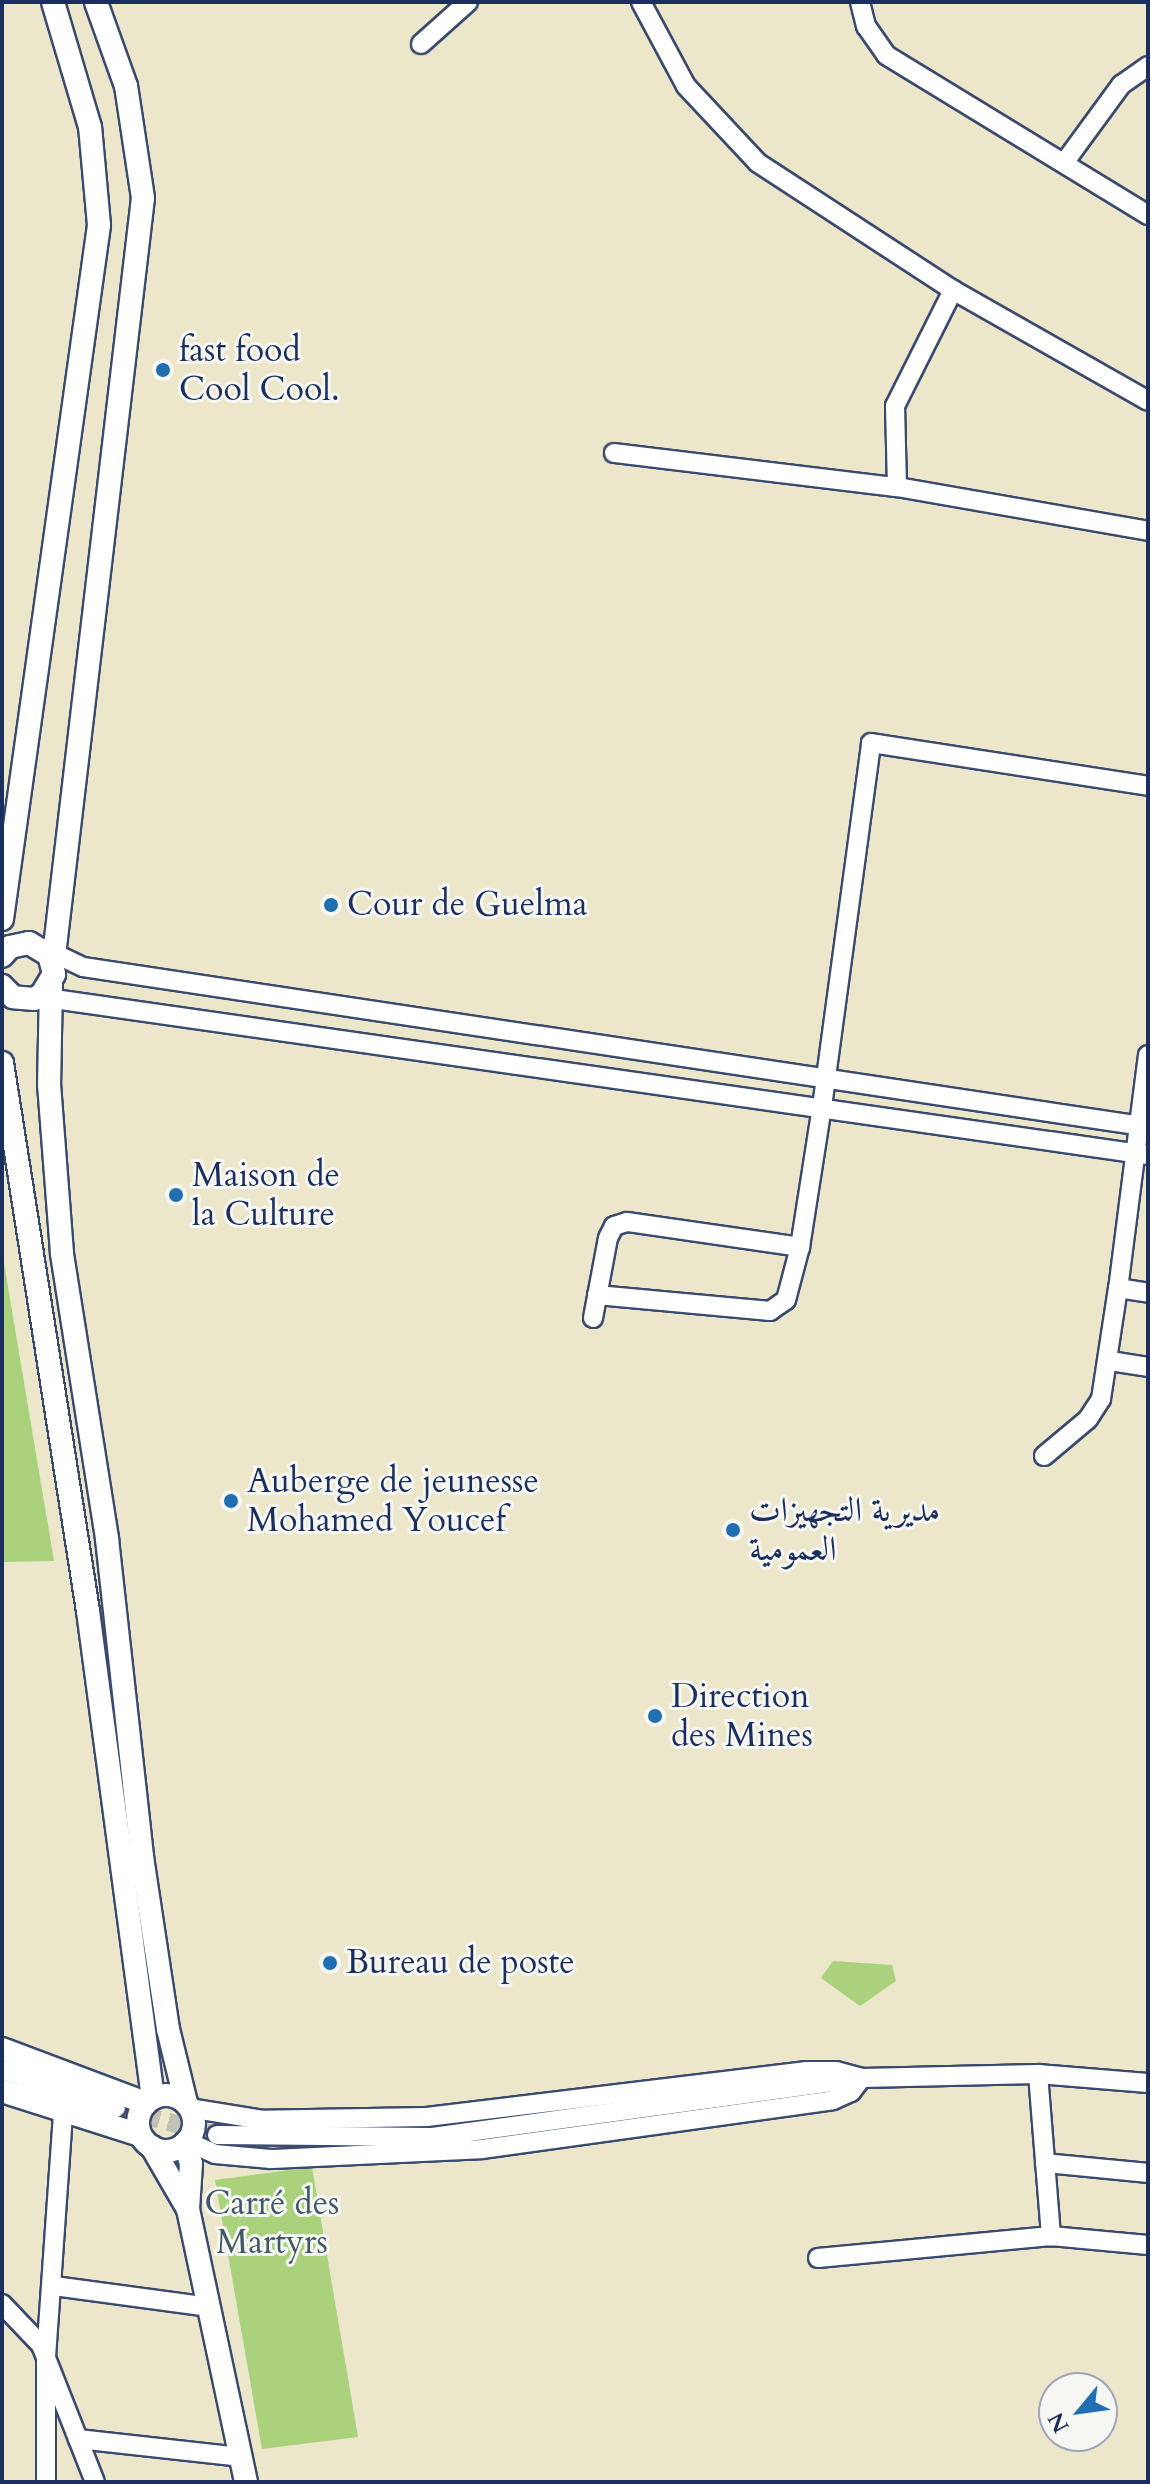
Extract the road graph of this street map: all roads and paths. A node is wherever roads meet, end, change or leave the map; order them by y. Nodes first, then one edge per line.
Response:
1 (53, 2) edge
2 (96, 2) edge
3 (468, 2) edge
4 (641, 2) edge
5 (860, 2) edge
6 (421, 44) dead end
7 (1148, 66) edge
8 (1064, 163) junction
9 (1148, 215) edge
10 (953, 290) junction
11 (1148, 401) edge
12 (614, 453) dead end
13 (897, 487) junction
14 (1148, 531) edge
15 (1148, 786) edge
16 (2, 919) edge
17 (5, 950) edge
18 (33, 980) edge
19 (1148, 1055) edge
20 (2, 1063) edge
21 (826, 1078) junction
22 (822, 1107) junction
23 (1142, 1126) edge
24 (1140, 1153) edge
25 (800, 1247) junction
26 (1118, 1288) junction
27 (1148, 1293) edge
28 (597, 1295) junction
29 (593, 1318) dead end
30 (1110, 1361) junction
31 (1148, 1367) edge
32 (1044, 1456) dead end
33 (2, 2049) edge
34 (2, 2070) edge
35 (1038, 2074) junction
36 (862, 2078) junction
37 (1148, 2083) edge
38 (2, 2091) edge
39 (150, 2100) junction
40 (188, 2106) junction
41 (116, 2108) tunnel mouth
42 (63, 2112) junction
43 (217, 2135) tunnel mouth
44 (146, 2141) junction
45 (186, 2142) junction
46 (1045, 2163) junction
47 (1148, 2173) edge
48 (188, 2209) junction
49 (1051, 2236) junction
50 (1148, 2245) edge
51 (818, 2258) dead end
52 (54, 2286) junction
53 (2, 2304) edge
54 (210, 2307) junction
55 (46, 2357) junction
56 (78, 2439) junction
57 (240, 2457) junction
58 (46, 2482) edge
59 (95, 2482) edge
60 (246, 2482) edge

1 - 16 street
2 - 18 street
3 - 6 street
4 - 10 street
5 - 8 street
7 - 8 street
8 - 9 street
10 - 11 street
10 - 13 street
12 - 13 street
13 - 14 street
15 - 21 street
17 - 18 street
18 - 21 street
18 - 22 street
18 - 40 street
19 - 23 street
20 - 39 street
21 - 22 street
21 - 23 street
22 - 24 street
22 - 25 street
23 - 24 street
24 - 26 street
25 - 28 street
25 - 28 street
26 - 27 street
26 - 30 street
28 - 29 street
30 - 31 street
30 - 32 street
33 - 39 street
34 - 41 street
35 - 36 street
35 - 37 street
35 - 46 street
36 - 40 street
36 - 43 street
36 - 45 street
38 - 42 street
39 - 40 street
39 - 44 street
40 - 45 street
42 - 44 street
42 - 52 street
44 - 45 street
44 - 48 street
45 - 48 street
46 - 47 street
46 - 49 street
48 - 54 street
49 - 50 street
49 - 51 street
52 - 54 street
52 - 55 street
53 - 55 street
54 - 57 street
55 - 56 street
55 - 58 street
56 - 57 street
56 - 59 street
57 - 60 street

